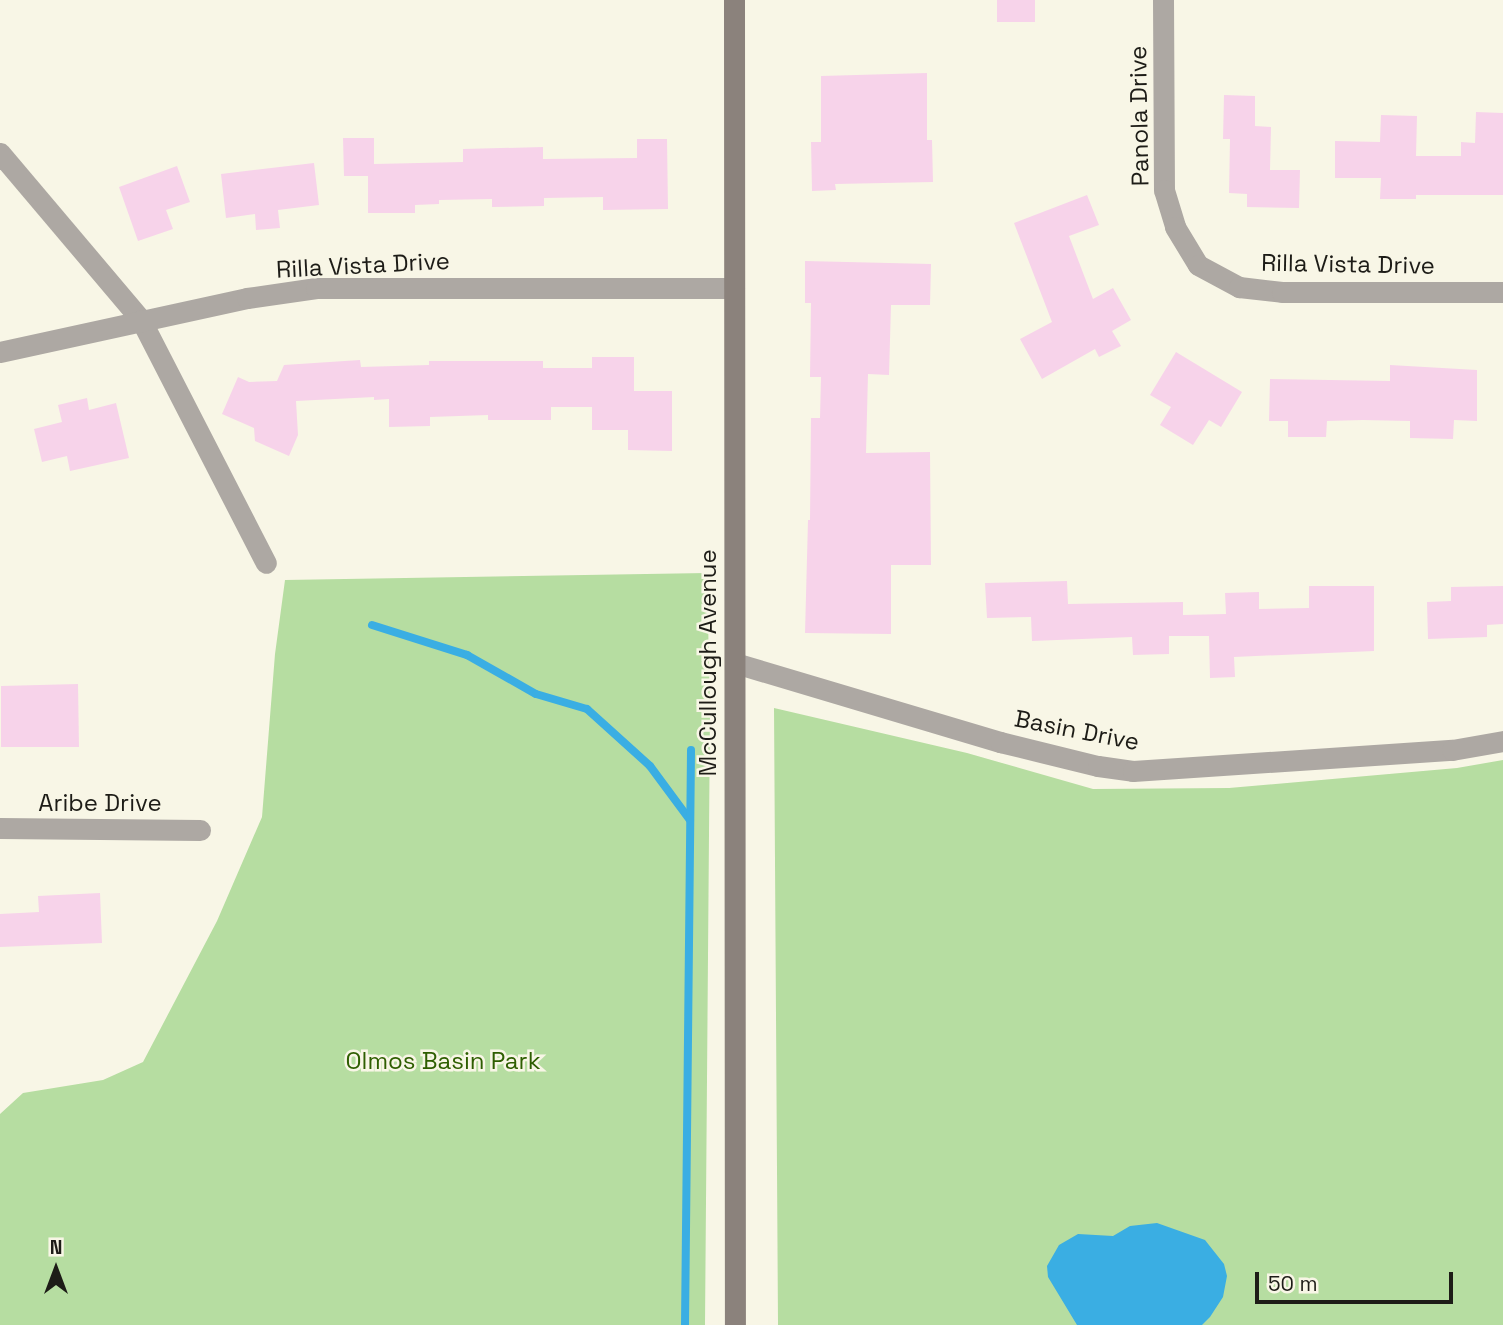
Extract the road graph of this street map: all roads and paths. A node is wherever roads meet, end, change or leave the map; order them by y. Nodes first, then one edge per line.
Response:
1 (734, 0) edge
2 (1163, 0) edge
3 (0, 153) edge
4 (1198, 265) joint
5 (734, 288) junction
6 (1503, 292) edge
7 (141, 320) junction
8 (0, 352) edge
9 (266, 563) dead end
10 (735, 663) junction
11 (1503, 741) edge
12 (0, 828) edge
13 (200, 830) dead end
14 (735, 1325) edge

1 - 5 main road, McCullough Avenue
2 - 4 street, Panola Drive
3 - 7 street
4 - 6 street, Rilla Vista Drive
5 - 7 street, Rilla Vista Drive
5 - 10 main road, McCullough Avenue
7 - 8 street, Rilla Vista Drive
7 - 9 street
10 - 11 street, Basin Drive
10 - 14 main road, McCullough Avenue
12 - 13 street, Aribe Drive

